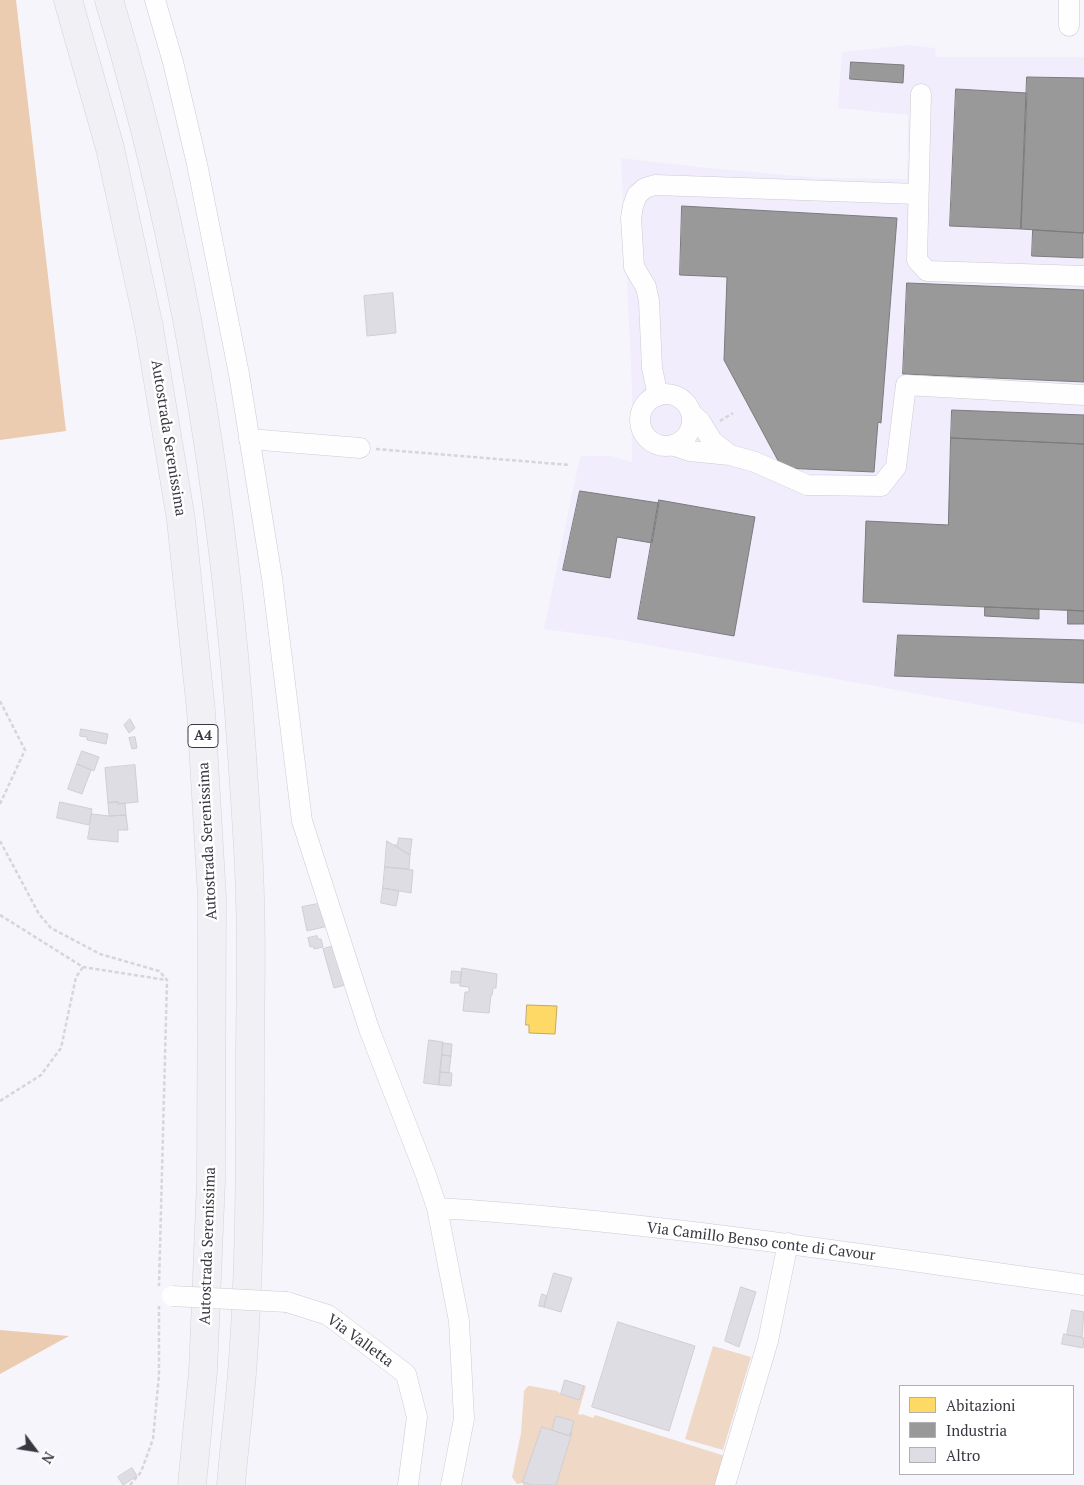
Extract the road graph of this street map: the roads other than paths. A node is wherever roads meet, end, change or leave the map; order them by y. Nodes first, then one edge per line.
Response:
1 (68, 0) edge
2 (109, 0) edge
3 (155, 0) edge
4 (1069, 0) edge
5 (1068, 26) dead end
6 (921, 94) dead end
7 (918, 194) junction
8 (1084, 276) edge
9 (1084, 395) edge
10 (658, 396) junction
11 (691, 413) junction
12 (249, 438) junction
13 (672, 445) junction
14 (360, 448) road end
15 (730, 455) junction
16 (437, 1208) junction
17 (788, 1243) junction
18 (1084, 1285) edge
19 (165, 1296) road end
20 (192, 1485) edge
21 (231, 1485) edge
22 (408, 1485) edge
23 (451, 1485) edge
24 (725, 1485) edge

1 - 20 highway, Autostrada Serenissima / A4
2 - 21 highway, A4
3 - 12 street
4 - 5 street
6 - 7 street
7 - 8 street
7 - 10 street
9 - 15 street
10 - 11 street
10 - 13 street
11 - 13 street
11 - 15 street
12 - 14 street
12 - 16 street
13 - 15 street
16 - 17 street, Via Camillo Benso conte di Cavour
16 - 23 street
17 - 18 street, Via Camillo Benso conte di Cavour
17 - 24 street
19 - 22 street, Via Valletta, bridge

